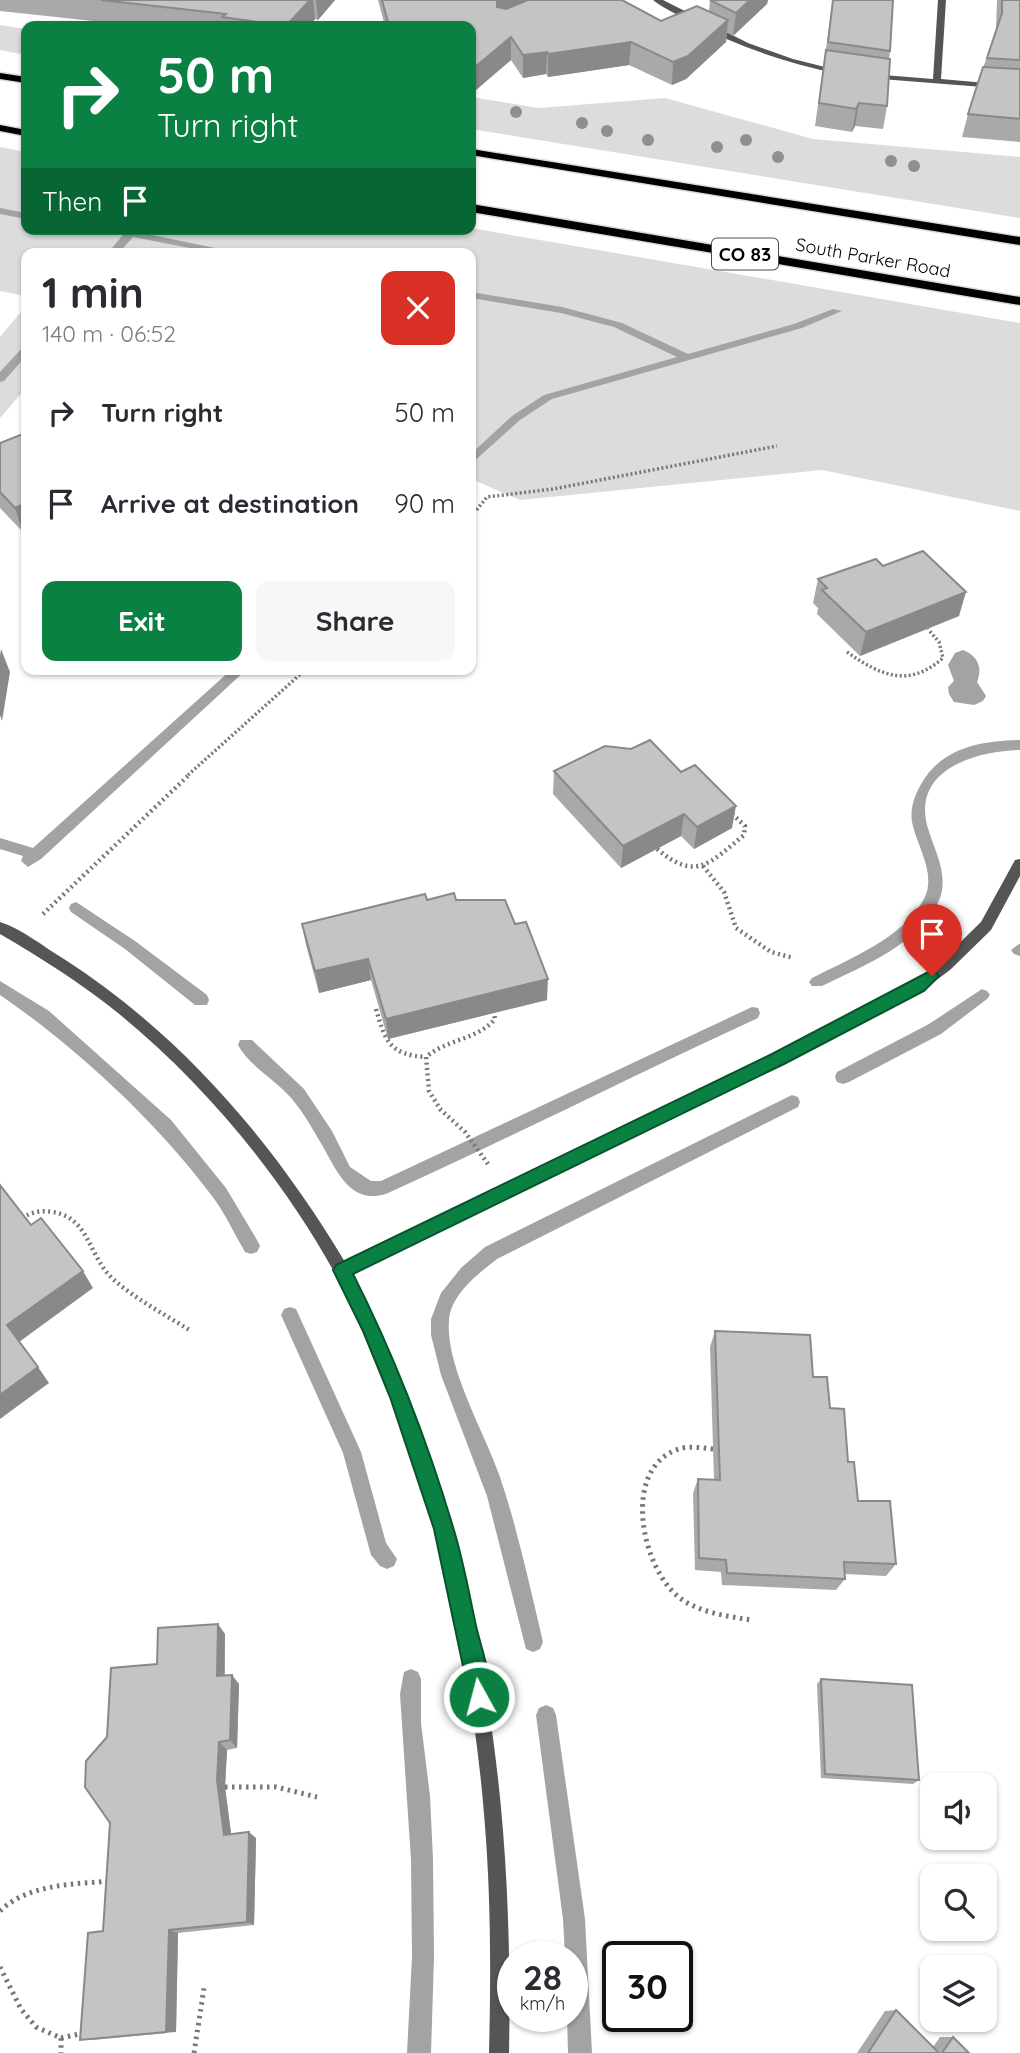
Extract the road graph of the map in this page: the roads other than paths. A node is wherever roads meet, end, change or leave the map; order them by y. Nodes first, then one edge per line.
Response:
1 (657, 0) edge
2 (942, 0) edge
3 (850, 73) edge
4 (863, 75) edge
5 (0, 76) edge
6 (21, 79) edge
7 (937, 81) junction
8 (1020, 88) edge
9 (0, 128) edge
10 (21, 132) edge
11 (476, 153) edge
12 (476, 209) edge
13 (1020, 241) edge
14 (1020, 301) edge
15 (1020, 864) edge
16 (0, 927) edge
17 (342, 1270) junction
18 (499, 2053) edge

1 - 3 street
2 - 7 street
4 - 7 street
5 - 6 highway
7 - 8 street
9 - 10 highway
11 - 13 highway, South Parker Road
12 - 14 highway, South Parker Road / CO 83
15 - 17 street
16 - 17 street
17 - 18 street

